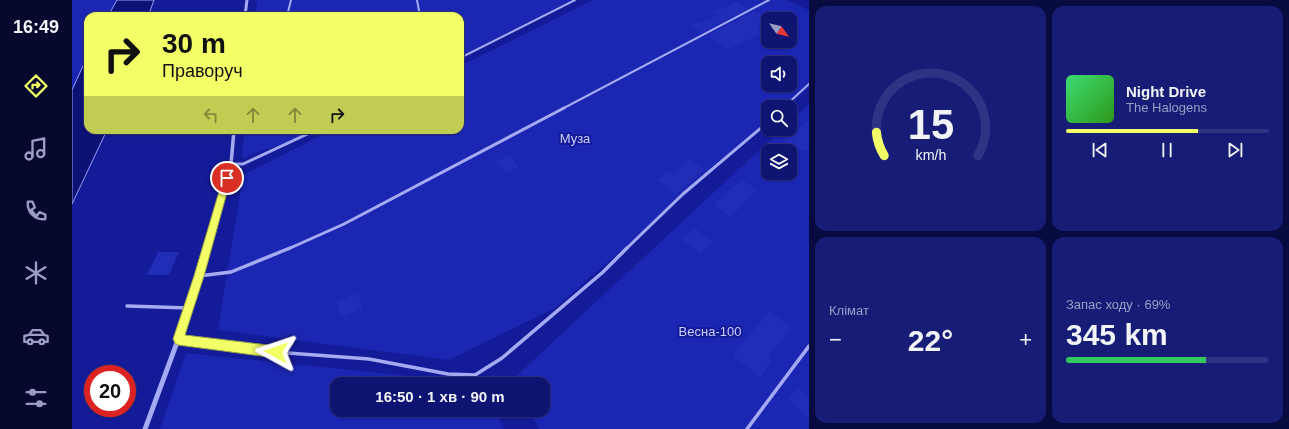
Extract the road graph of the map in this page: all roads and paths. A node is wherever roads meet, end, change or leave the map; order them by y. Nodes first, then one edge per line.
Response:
1 (247, 0) edge
2 (291, 0) edge
3 (417, 0) edge
4 (575, 0) edge
5 (769, 0) edge
6 (246, 12) edge
7 (288, 12) edge
8 (419, 12) edge
9 (464, 56) edge
10 (809, 84) edge
11 (792, 100) edge
12 (761, 128) edge
13 (234, 134) edge
14 (307, 134) edge
15 (231, 164) junction
16 (199, 276) junction
17 (127, 306) dead end
18 (189, 308) junction
19 (178, 339) junction
20 (809, 346) edge
21 (145, 429) edge
22 (747, 429) edge

1 - 6 street
2 - 7 lane
3 - 8 lane
4 - 9 lane
5 - 16 lane
10 - 11 lane
12 - 19 lane
13 - 15 street
14 - 15 lane
15 - 16 street
16 - 18 street
17 - 18 lane
18 - 19 street
19 - 21 street
20 - 22 lane

